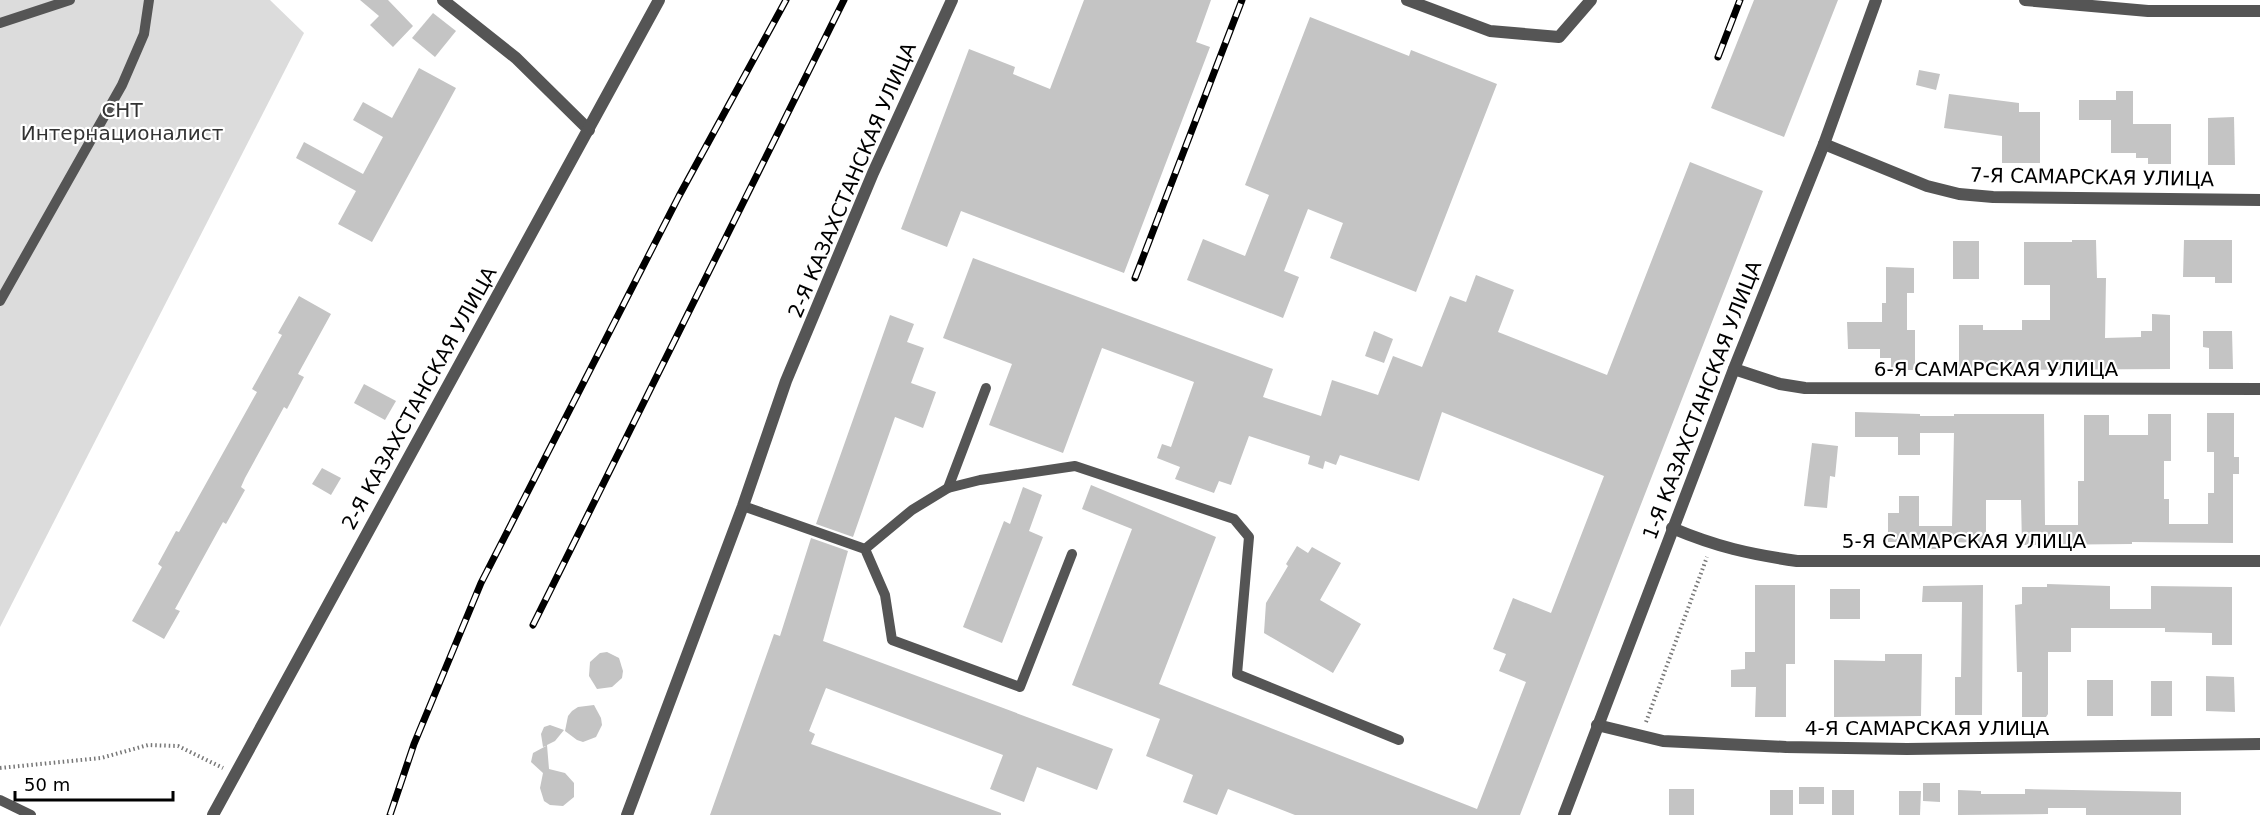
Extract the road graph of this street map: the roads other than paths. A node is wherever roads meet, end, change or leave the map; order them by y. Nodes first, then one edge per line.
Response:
1 (70, 0) edge
2 (149, 0) edge
3 (443, 0) edge
4 (659, 0) edge
5 (952, 0) edge
6 (1407, 0) edge
7 (1591, 0) edge
8 (1876, 0) edge
9 (2025, 0) edge
10 (2260, 11) edge
11 (0, 23) edge
12 (589, 130) junction
13 (1824, 144) junction
14 (2260, 200) edge
15 (0, 301) edge
16 (1734, 369) junction
17 (986, 387) dead end
18 (2260, 389) edge
19 (948, 488) junction
20 (743, 506) junction
21 (1672, 528) junction
22 (865, 549) junction
23 (1072, 554) dead end
24 (2260, 561) edge
25 (1597, 725) junction
26 (1399, 740) dead end
27 (2260, 744) edge
28 (0, 800) edge
29 (31, 815) edge
30 (213, 815) edge
31 (627, 815) edge
32 (1564, 815) edge

1 - 11 lane
2 - 15 lane
3 - 12 street
4 - 12 street, 2-Я КАЗАХСТАНСКАЯ УЛИЦА
5 - 20 street, 2-Я КАЗАХСТАНСКАЯ УЛИЦА
6 - 7 street
8 - 13 street, 1-Я КАЗАХСТАНСКАЯ УЛИЦА
9 - 10 street
12 - 30 street, 2-Я КАЗАХСТАНСКАЯ УЛИЦА
13 - 14 street, 7-Я САМАРСКАЯ УЛИЦА
13 - 16 street, 1-Я КАЗАХСТАНСКАЯ УЛИЦА
16 - 18 street, 6-Я САМАРСКАЯ УЛИЦА
16 - 21 street, 1-Я КАЗАХСТАНСКАЯ УЛИЦА
17 - 19 lane
19 - 22 lane
19 - 26 lane
20 - 22 lane
20 - 31 street, 2-Я КАЗАХСТАНСКАЯ УЛИЦА
21 - 24 street, 5-Я САМАРСКАЯ УЛИЦА
21 - 25 street, 1-Я КАЗАХСТАНСКАЯ УЛИЦА
22 - 23 lane
25 - 27 street, 4-Я САМАРСКАЯ УЛИЦА
25 - 32 street, 1-Я КАЗАХСТАНСКАЯ УЛИЦА
28 - 29 lane

